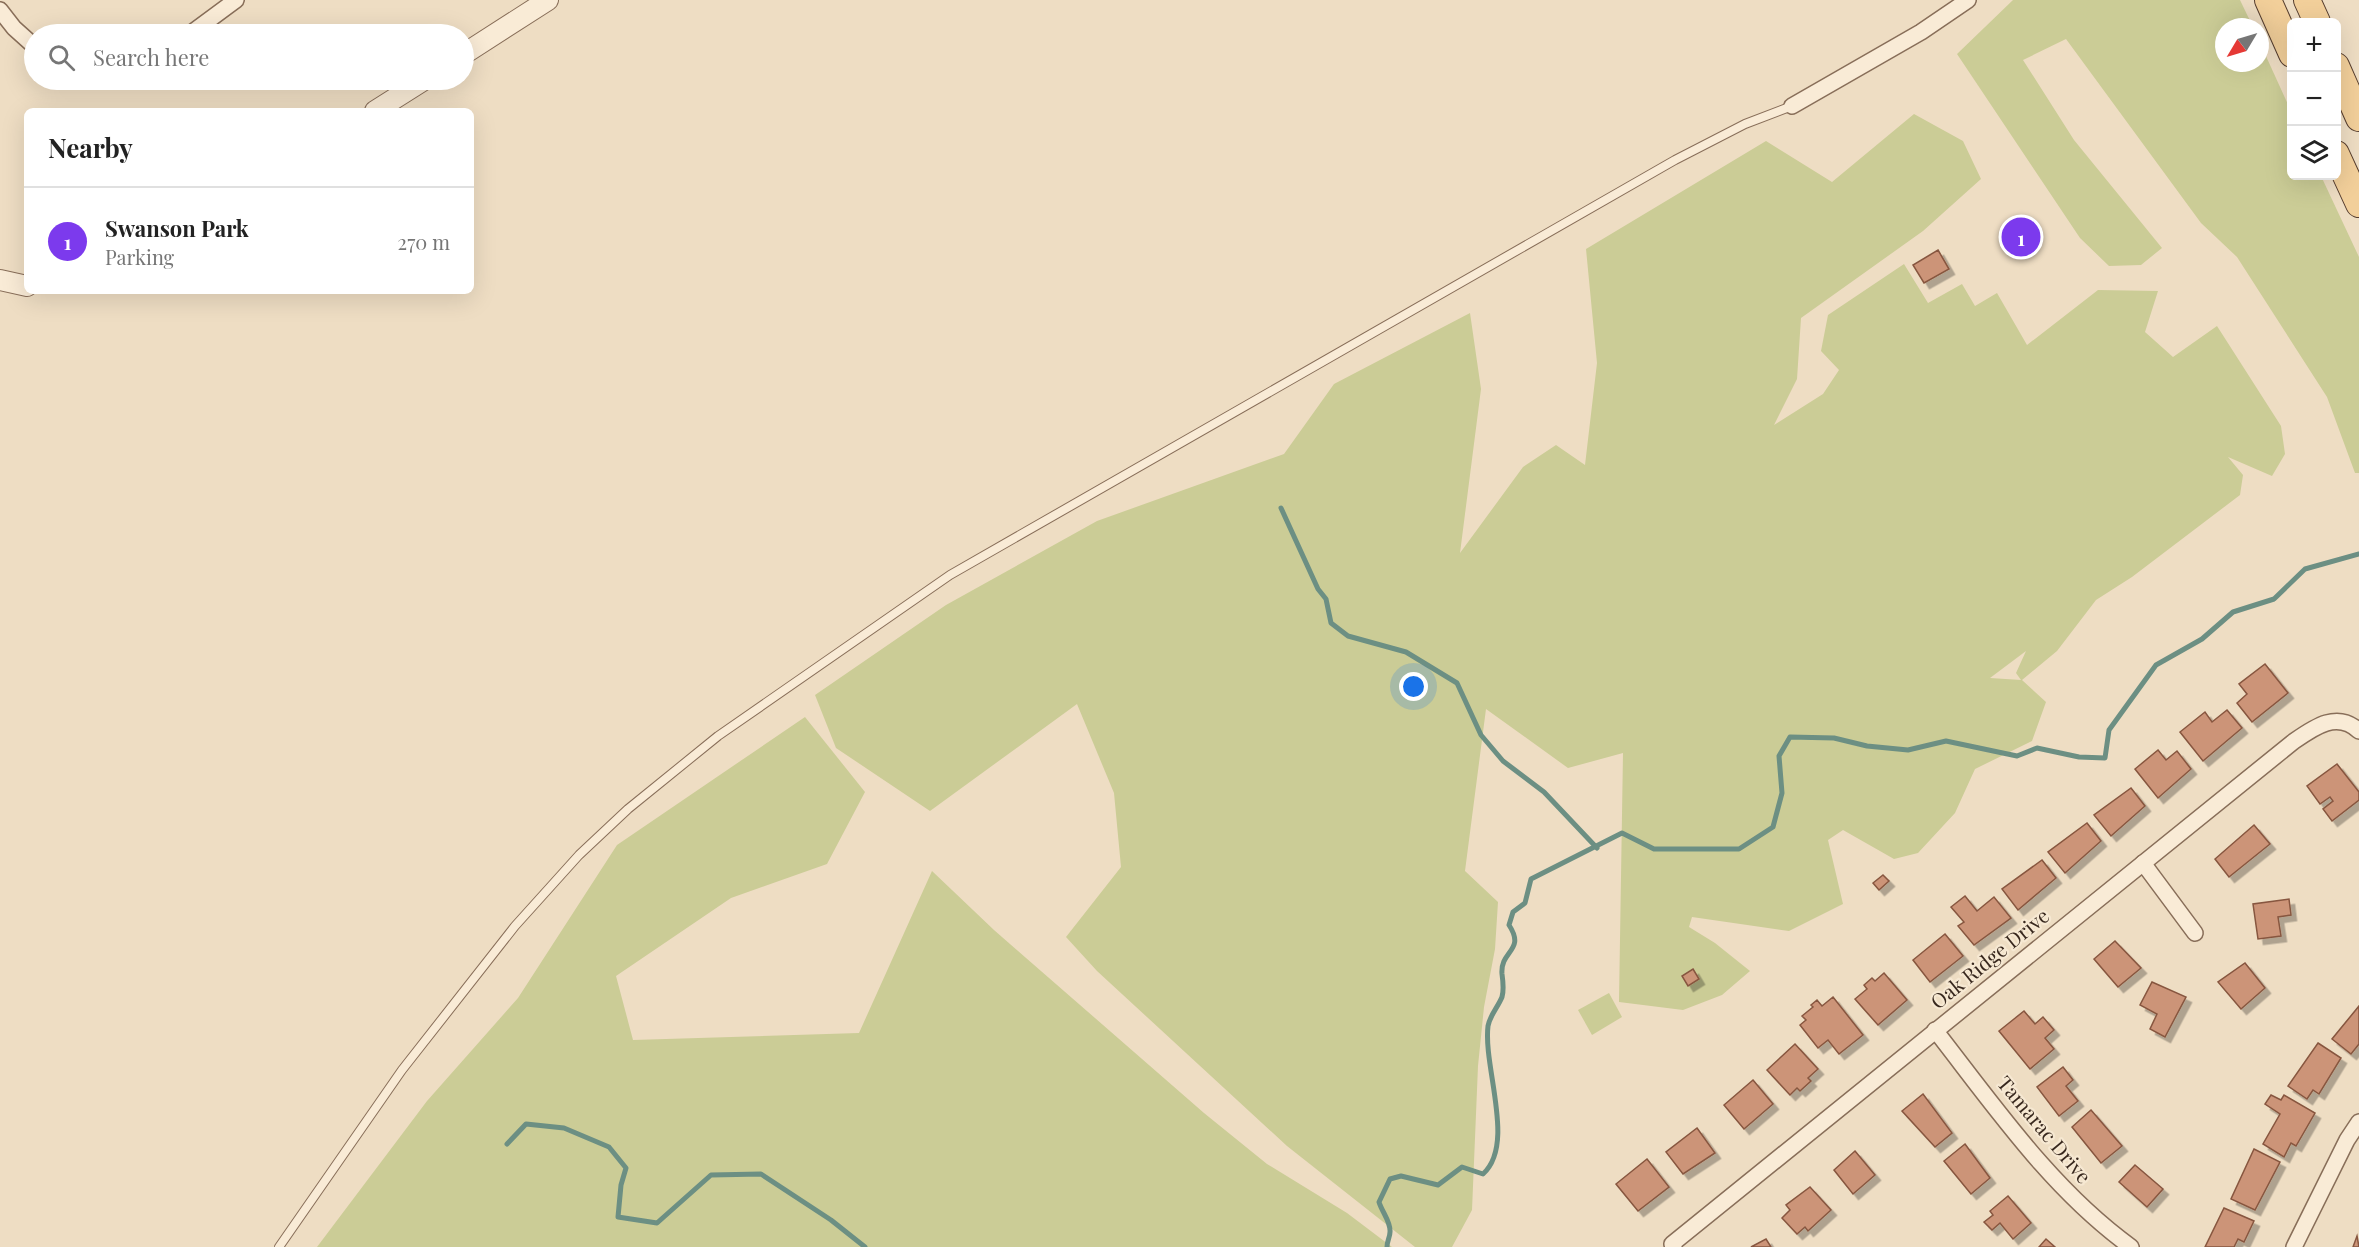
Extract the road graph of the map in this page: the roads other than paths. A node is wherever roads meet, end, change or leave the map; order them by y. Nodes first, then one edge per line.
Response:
1 (236, 0) edge
2 (548, 0) edge
3 (1968, 0) edge
4 (2268, 0) edge
5 (2307, 0) edge
6 (0, 10) edge
7 (2315, 18) edge
8 (204, 24) edge
9 (24, 37) edge
10 (2287, 43) edge
11 (474, 48) edge
12 (2340, 72) edge
13 (408, 90) edge
14 (1792, 106) joint
15 (380, 108) edge
16 (2359, 118) edge
17 (2341, 163) edge
18 (2359, 204) edge
19 (0, 280) edge
20 (24, 285) edge
21 (2359, 731) edge
22 (2143, 864) junction
23 (2195, 933) dead end
24 (1935, 1030) junction
25 (2359, 1122) edge
26 (1671, 1246) edge
27 (279, 1247) edge
28 (2131, 1247) edge
29 (2294, 1247) edge

1 - 8 street
2 - 11 street
3 - 14 street
4 - 10 main road
5 - 7 main road
6 - 9 street
12 - 16 main road
13 - 15 street
14 - 27 lane
17 - 18 main road
19 - 20 street
21 - 22 street, Oak Ridge Drive
22 - 23 street
22 - 24 street, Oak Ridge Drive
24 - 26 street, Oak Ridge Drive
24 - 28 street, Tamarac Drive
25 - 29 street

